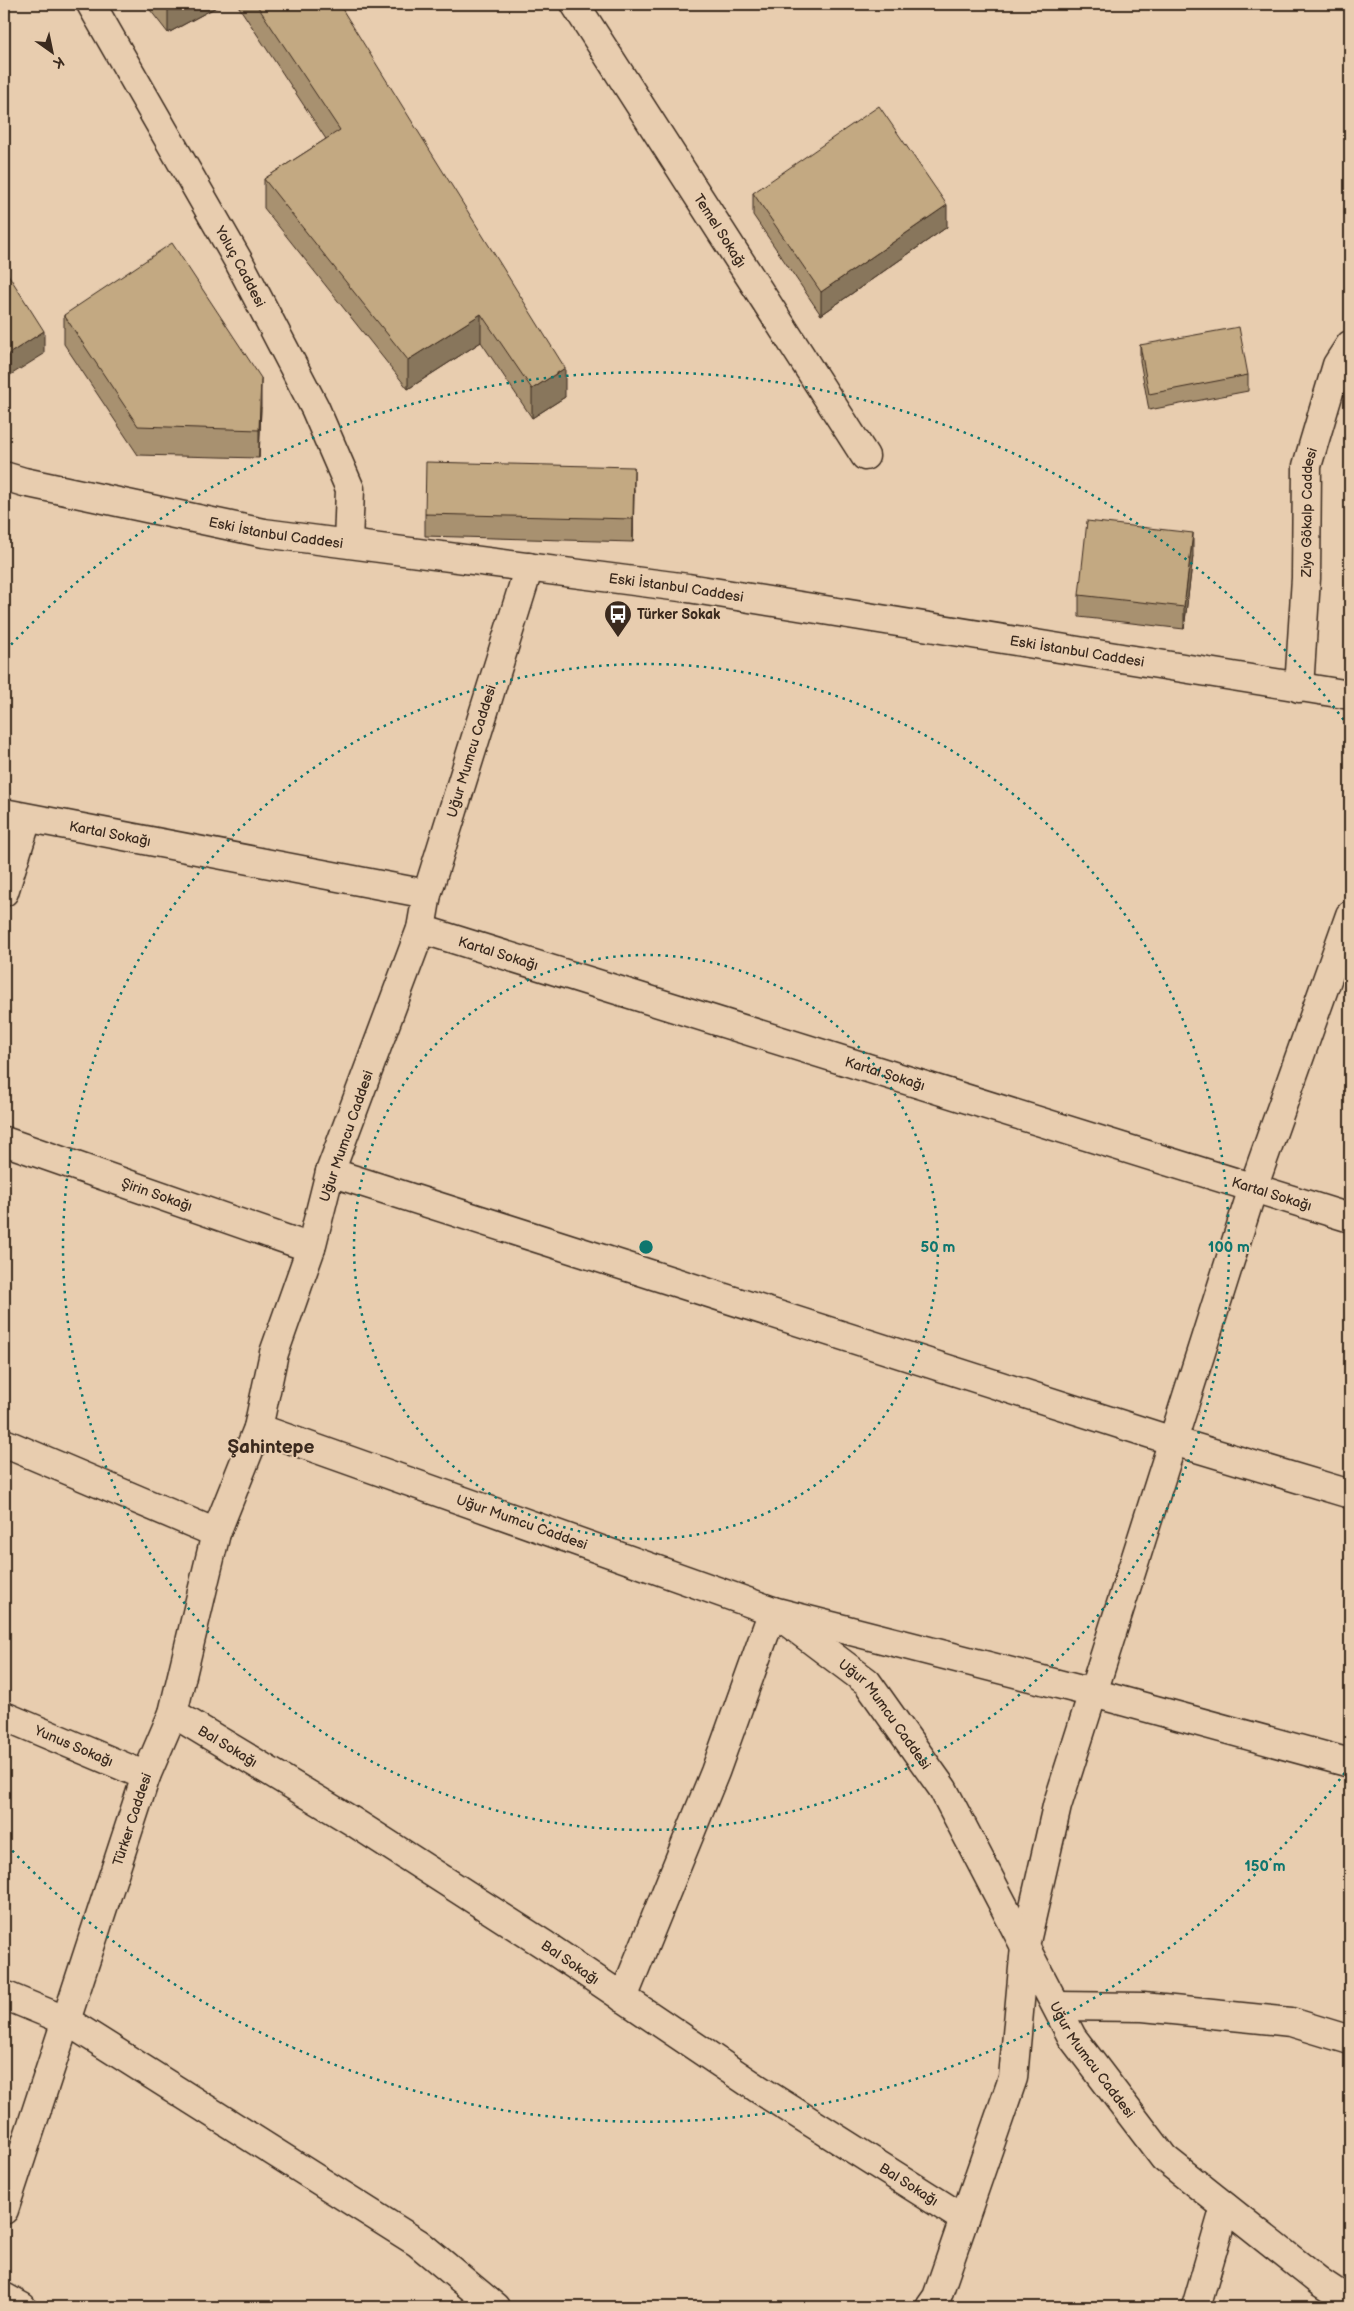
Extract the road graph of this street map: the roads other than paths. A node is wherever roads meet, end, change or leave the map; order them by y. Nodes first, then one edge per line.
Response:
1 (91, 4) edge
2 (575, 4) edge
3 (1350, 344) edge
4 (865, 456) dead end
5 (4, 476) edge
6 (348, 544) junction
7 (529, 567) junction
8 (1299, 688) junction
9 (1350, 695) edge
10 (15, 816) edge
11 (4, 892) edge
12 (427, 894) junction
13 (1350, 915) edge
14 (421, 929) junction
15 (4, 1141) edge
16 (330, 1172) junction
17 (1253, 1188) junction
18 (1350, 1218) edge
19 (311, 1248) junction
20 (258, 1428) junction
21 (1173, 1440) junction
22 (4, 1443) edge
23 (1350, 1494) edge
24 (216, 1534) junction
25 (773, 1611) junction
26 (1092, 1693) junction
27 (173, 1712) junction
28 (4, 1716) edge
29 (1350, 1763) edge
30 (146, 1776) junction
31 (1025, 1946) junction
32 (4, 1995) edge
33 (623, 1998) junction
34 (1057, 2006) junction
35 (67, 2021) junction
36 (1350, 2040) edge
37 (1225, 2207) junction
38 (4, 2210) edge
39 (964, 2219) junction
40 (4, 2297) edge
41 (1350, 2302) edge
42 (22, 2307) edge
43 (495, 2307) edge
44 (930, 2307) edge
45 (1196, 2307) edge

1 - 6 street, Yoluç Caddesi
2 - 4 street, Temel Sokağı
3 - 8 street, Ziya Gökalp Caddesi
5 - 6 street, Eski İstanbul Caddesi
6 - 7 street, Eski İstanbul Caddesi
7 - 8 street, Eski İstanbul Caddesi
7 - 12 street, Uğur Mumcu Caddesi
8 - 9 street, Eski İstanbul Caddesi
10 - 11 street, Kartal Sokağı
10 - 12 street, Kartal Sokağı
12 - 14 street, Uğur Mumcu Caddesi
13 - 17 street
14 - 16 street, Uğur Mumcu Caddesi
14 - 17 street, Kartal Sokağı
15 - 19 street, Şirin Sokağı
16 - 19 street, Uğur Mumcu Caddesi
16 - 21 street
17 - 18 street, Kartal Sokağı
17 - 21 street
19 - 20 street, Uğur Mumcu Caddesi
20 - 24 street, Türker Caddesi
20 - 25 street, Uğur Mumcu Caddesi
21 - 23 street
21 - 26 street
22 - 24 street
24 - 27 street, Türker Caddesi
25 - 26 street
25 - 31 street, Uğur Mumcu Caddesi
25 - 33 street
26 - 29 street
26 - 31 street
27 - 30 street, Türker Caddesi
27 - 33 street, Bal Sokağı
28 - 30 street, Yunus Sokağı
30 - 35 street, Türker Caddesi
31 - 34 street, Uğur Mumcu Caddesi
31 - 39 street
32 - 35 street
33 - 39 street, Bal Sokağı
34 - 36 street
34 - 37 street, Uğur Mumcu Caddesi
35 - 38 street, Türker Caddesi
35 - 43 street
37 - 41 street, Uğur Mumcu Caddesi
37 - 45 street
39 - 44 street
40 - 42 street

